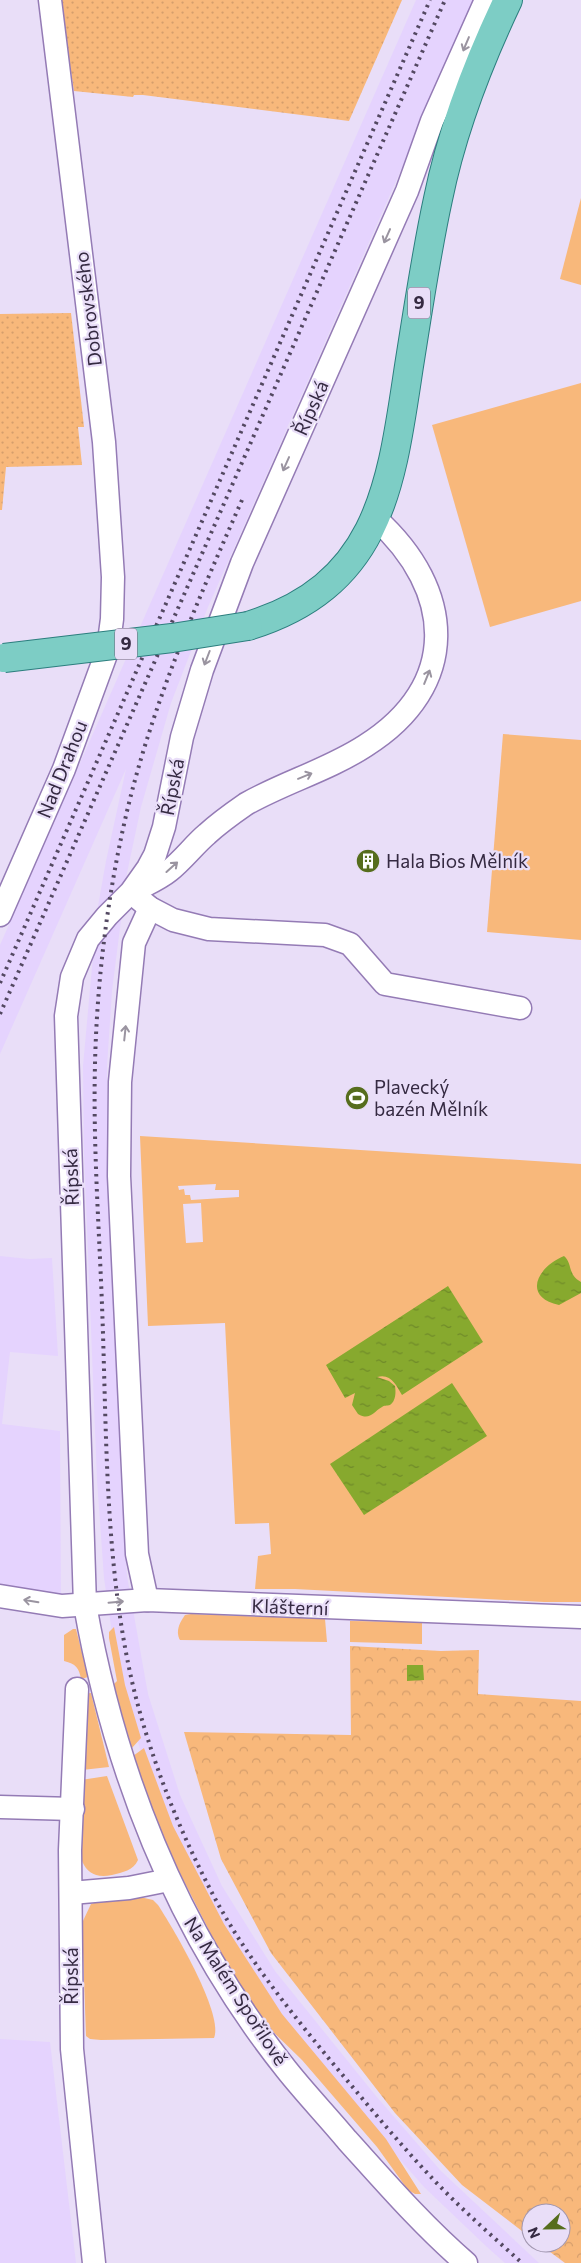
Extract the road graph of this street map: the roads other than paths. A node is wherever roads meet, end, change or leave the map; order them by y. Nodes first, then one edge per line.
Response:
1 (50, 0) edge
2 (486, 0) edge
3 (508, 0) edge
4 (470, 89) junction
5 (407, 191) junction
6 (376, 519) junction
7 (112, 619) joint
8 (2, 658) edge
9 (131, 892) junction
10 (150, 908) junction
11 (0, 915) edge
12 (520, 1008) dead end
13 (0, 1596) edge
14 (146, 1600) junction
15 (85, 1605) junction
16 (581, 1618) edge
17 (77, 1688) dead end
18 (0, 1807) edge
19 (73, 1809) junction
20 (169, 1880) junction
21 (71, 1893) junction
22 (94, 2263) edge
23 (466, 2263) edge

1 - 7 street, Dobrovského
2 -> 5 street, Řípská
3 - 4 main road, 9
4 - 5 street
4 - 6 main road, 9
5 -> 9 street, Řípská
6 - 8 main road, 9, bridge
9 -> 6 street
7 - 11 street, Nad Drahou
9 - 10 street
9 - 15 street, Řípská
10 - 12 street
14 -> 10 street
15 -> 13 street, Klášterní
15 -> 14 street, Klášterní
14 - 16 street, Klášterní
15 - 20 street, Na Malém Spořilově
17 - 19 street, Řípská
18 - 19 street
19 - 21 street, Řípská
20 - 21 street
20 - 23 street, Na Malém Spořilově
21 - 22 street, Řípská

